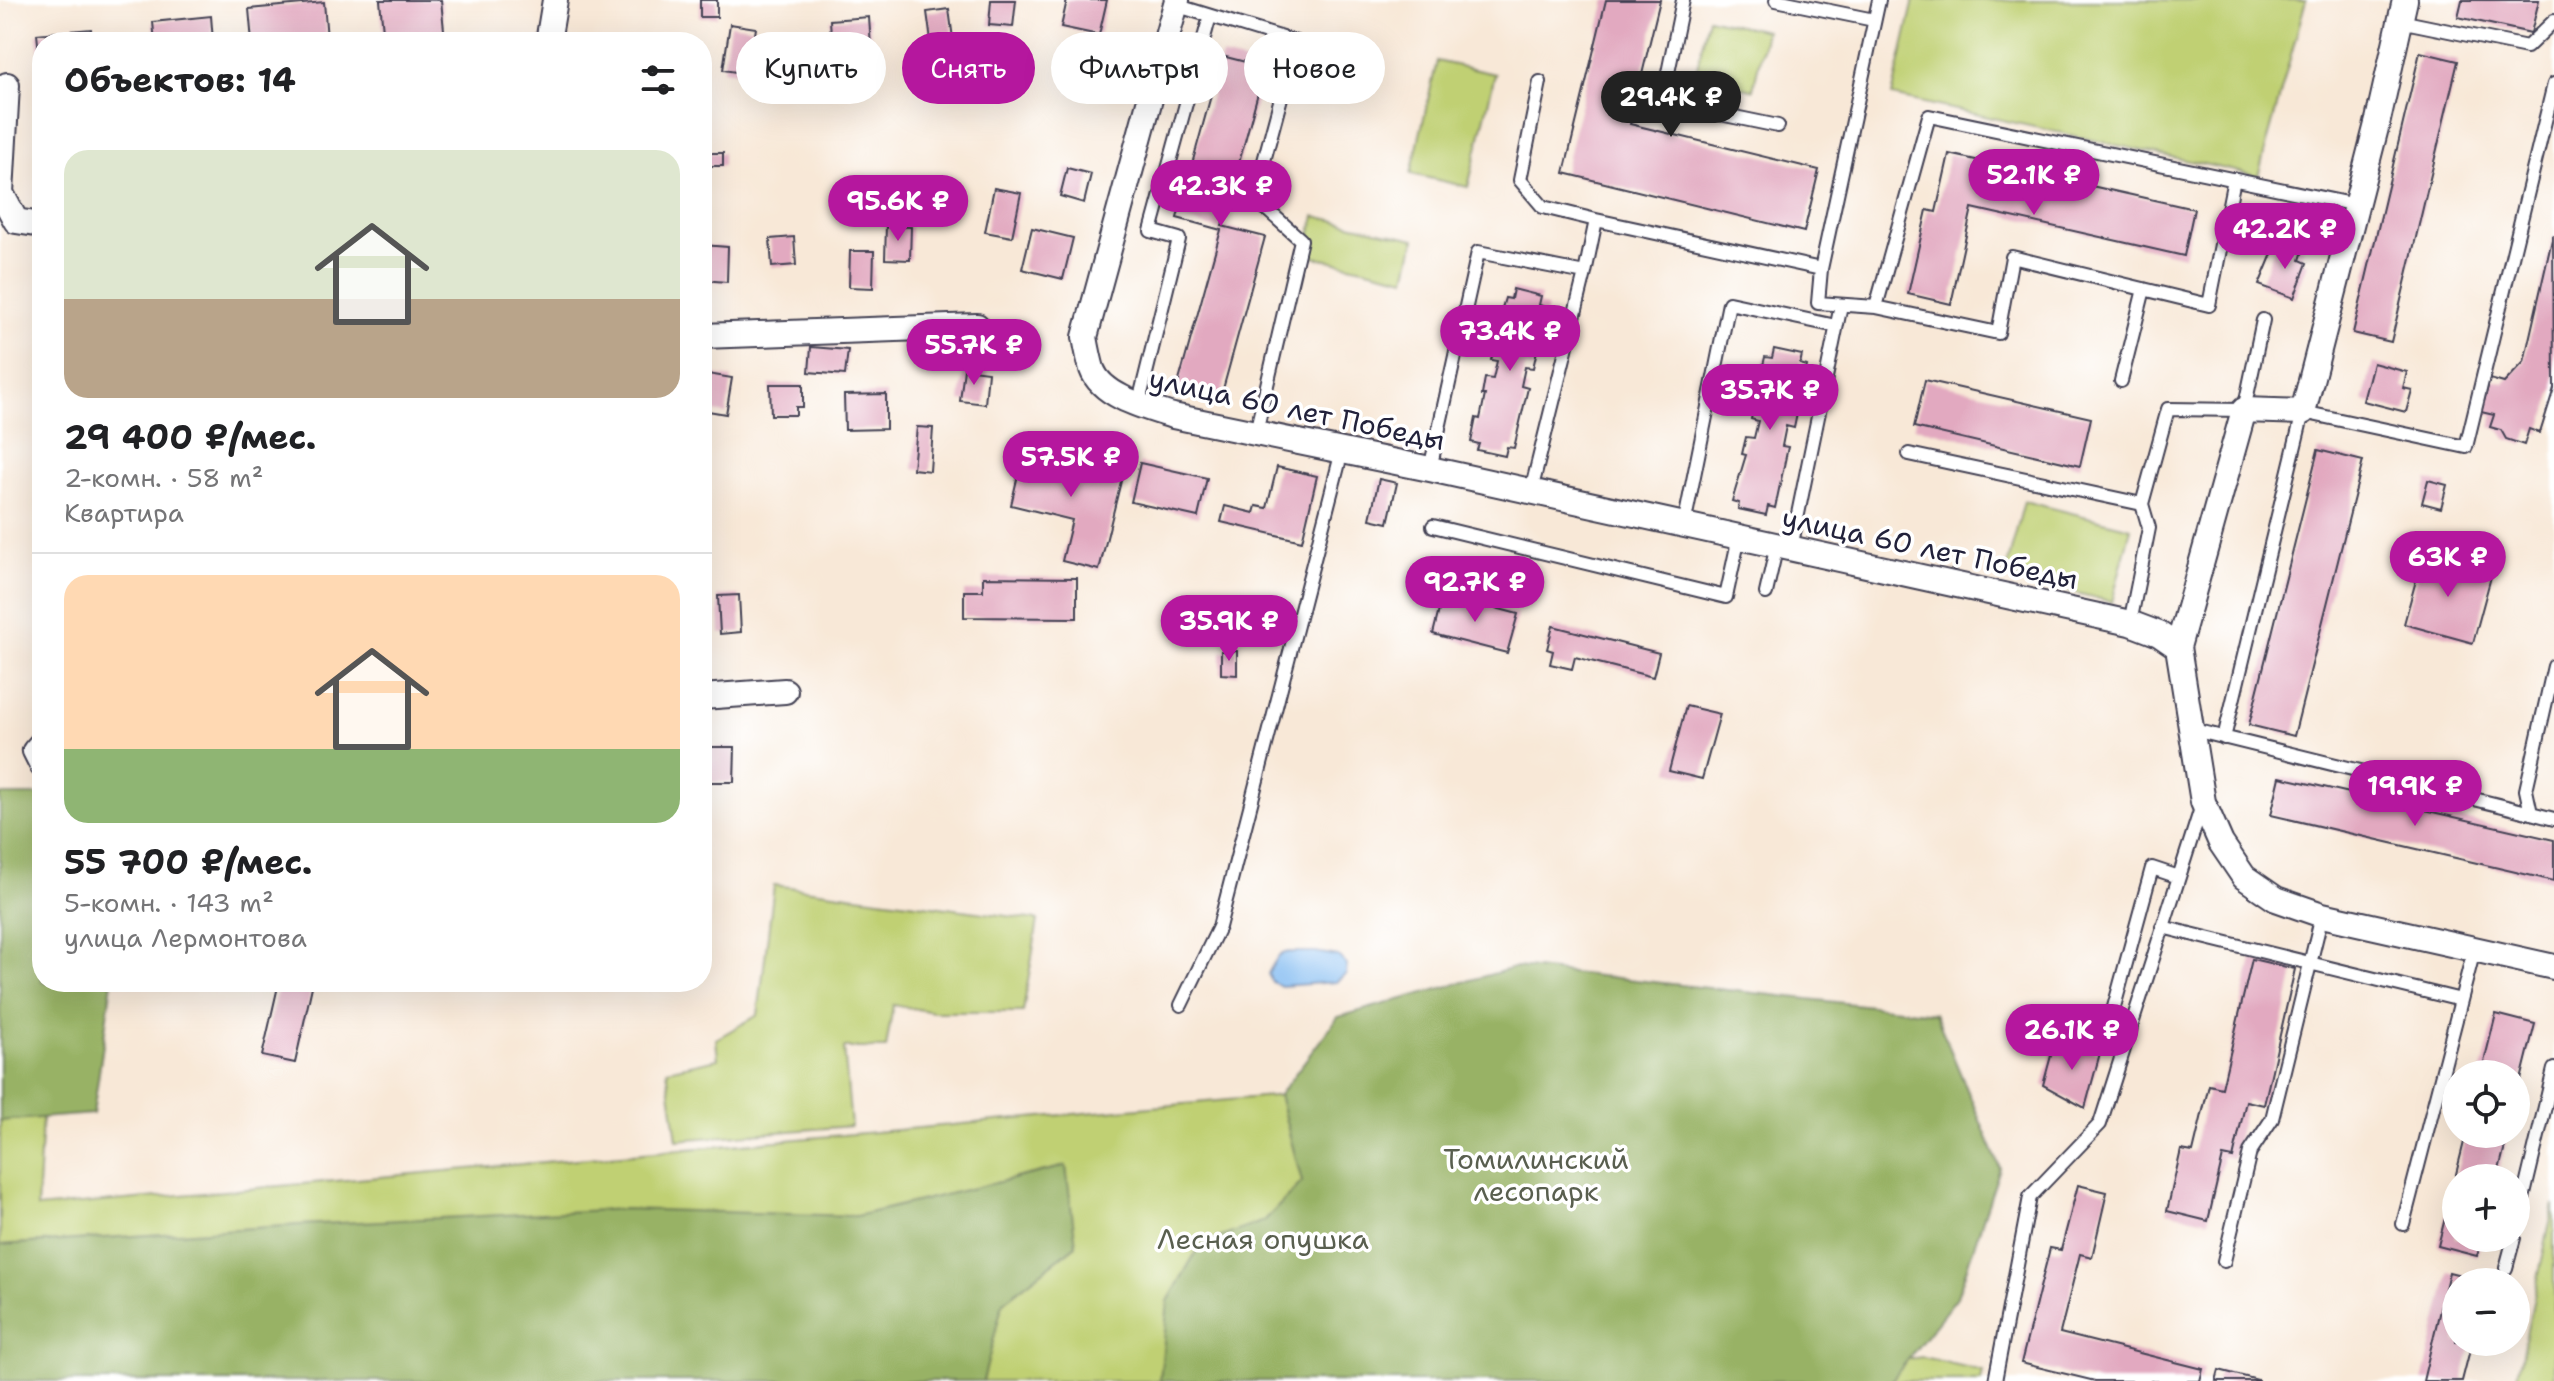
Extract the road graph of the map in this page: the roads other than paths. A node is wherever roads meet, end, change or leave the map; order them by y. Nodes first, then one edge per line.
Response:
1 (555, 0) edge
2 (1683, 0) edge
3 (1776, 0) edge
4 (1879, 0) edge
5 (1176, 2) edge
6 (2403, 11) edge
7 (1210, 16) junction
8 (1874, 20) junction
9 (2554, 21) edge
10 (550, 32) edge
11 (1540, 82) dead end
12 (2554, 84) edge
13 (7, 85) dead end
14 (1778, 126) dead end
15 (2234, 179) junction
16 (2356, 205) junction
17 (1596, 220) junction
18 (32, 223) edge
19 (1821, 269) junction
20 (1585, 273) junction
21 (2144, 289) junction
22 (1841, 305) junction
23 (1876, 307) junction
24 (2263, 320) dead end
25 (977, 326) dead end
26 (1836, 326) junction
27 (712, 336) edge
28 (2121, 381) dead end
29 (1138, 406) junction
30 (2244, 410) junction
31 (2303, 412) junction
32 (1256, 432) junction
33 (1342, 451) junction
34 (1909, 454) dead end
35 (1430, 469) junction
36 (1531, 491) junction
37 (2142, 504) junction
38 (1684, 525) junction
39 (1433, 526) dead end
40 (1739, 537) junction
41 (1784, 547) junction
42 (1766, 593) dead end
43 (2130, 623) junction
44 (2178, 647) junction
45 (2554, 666) edge
46 (785, 691) dead end
47 (712, 696) edge
48 (2190, 729) junction
49 (2224, 738) junction
50 (2203, 802) junction
51 (2531, 813) junction
52 (2554, 819) edge
53 (2179, 877) junction
54 (2322, 915) junction
55 (2162, 927) junction
56 (2474, 950) junction
57 (2310, 964) junction
58 (2554, 967) edge
59 (2461, 1000) junction
60 (1181, 1005) dead end
61 (2111, 1018) dead end
62 (2554, 1069) edge
63 (2530, 1169) edge
64 (2403, 1224) dead end
65 (2510, 1252) edge
66 (2224, 1261) dead end
67 (2506, 1268) dead end
68 (1995, 1381) edge

1 - 10 street
2 - 14 lane
3 - 8 lane
4 - 8 lane
5 - 7 lane
5 - 29 street, улица 60 лет Победы
6 - 9 lane
6 - 16 street
7 - 29 lane
7 - 32 lane
8 - 19 lane
11 - 17 lane
12 - 31 lane
13 - 18 street
15 - 16 lane
15 - 21 lane
15 - 23 lane
16 - 31 street
17 - 19 lane
17 - 20 lane
19 - 22 lane
20 - 35 lane
20 - 36 lane
21 - 23 lane
21 - 28 lane
22 - 23 lane
22 - 26 lane
24 - 30 lane
25 - 27 street
26 - 38 lane
26 - 41 lane
29 - 32 street, улица 60 лет Победы
30 - 31 street
30 - 37 lane
30 - 44 street
31 - 49 lane
32 - 33 street, улица 60 лет Победы
33 - 35 street, улица 60 лет Победы
33 - 60 lane
34 - 37 lane
35 - 36 street, улица 60 лет Победы
36 - 38 street, улица 60 лет Победы
37 - 43 lane
38 - 40 street, улица 60 лет Победы
39 - 40 lane
40 - 41 street, улица 60 лет Победы
41 - 42 lane
41 - 43 street, улица 60 лет Победы
43 - 44 street, улица 60 лет Победы
44 - 48 street
45 - 51 lane
46 - 47 street
48 - 49 lane
48 - 50 street
49 - 51 lane
50 - 53 lane
50 - 54 street
51 - 52 lane
53 - 55 lane
53 - 61 lane
54 - 56 street
54 - 57 lane
55 - 57 lane
55 - 68 lane
56 - 58 street
56 - 59 lane
57 - 59 lane
57 - 66 lane
59 - 64 lane
62 - 63 lane
65 - 67 lane

